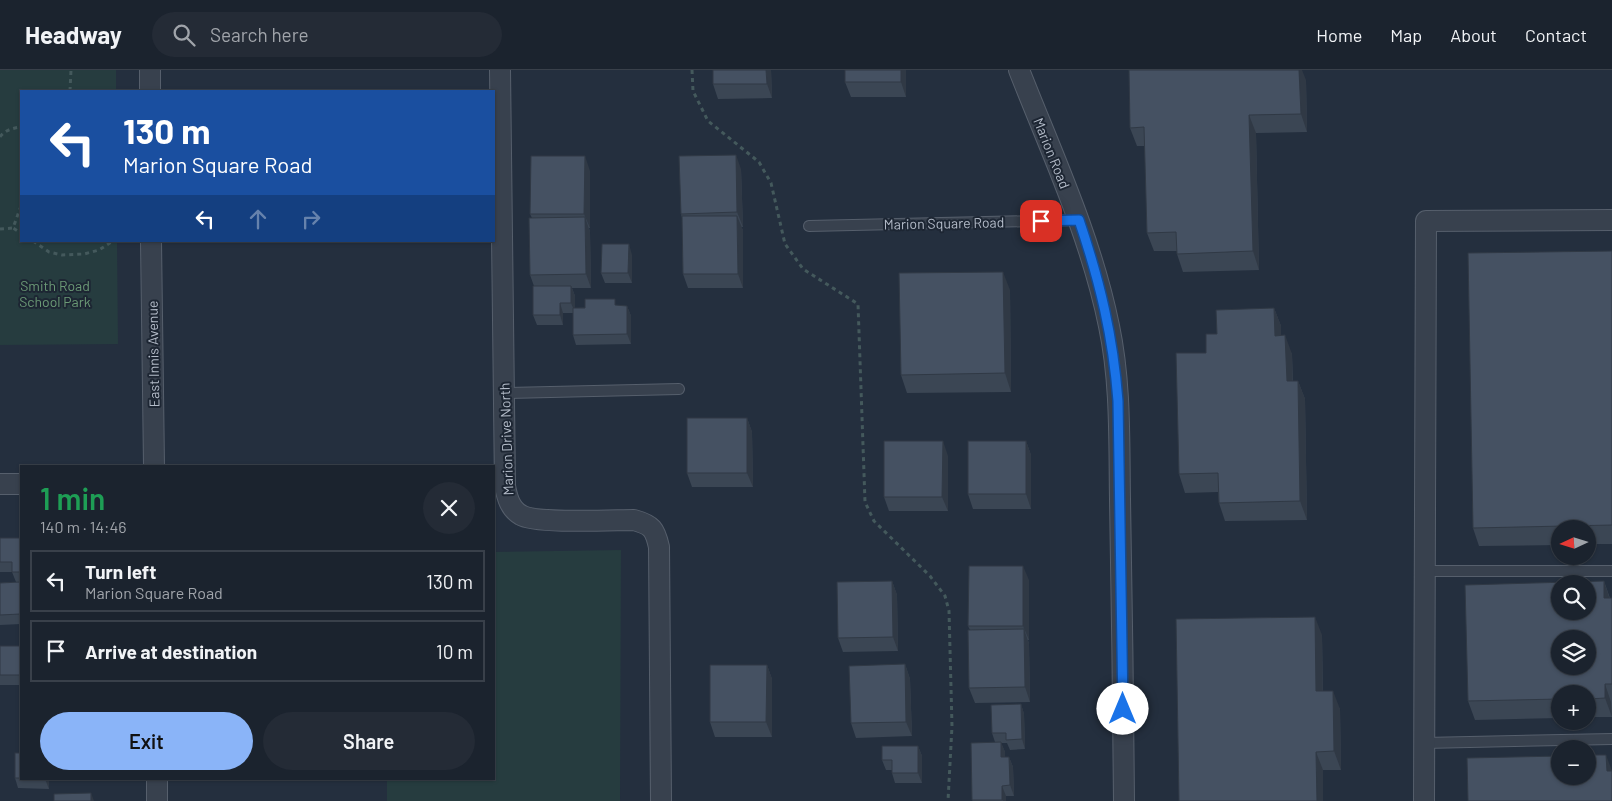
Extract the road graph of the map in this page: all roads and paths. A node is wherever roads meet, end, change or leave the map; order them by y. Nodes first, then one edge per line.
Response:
1 (71, 70) edge
2 (150, 70) edge
3 (500, 70) edge
4 (692, 70) edge
5 (1019, 70) edge
6 (70, 90) edge
7 (150, 90) edge
8 (20, 127) edge
9 (0, 137) edge
10 (20, 209) edge
11 (1079, 220) junction
12 (1612, 220) edge
13 (809, 226) dead end
14 (13, 228) junction
15 (0, 229) edge
16 (20, 232) edge
17 (34, 242) edge
18 (111, 242) edge
19 (152, 242) edge
20 (679, 389) dead end
21 (504, 393) junction
22 (154, 465) edge
23 (0, 484) edge
24 (20, 484) edge
25 (1425, 571) junction
26 (1612, 571) edge
27 (1612, 739) edge
28 (1424, 743) junction
29 (157, 780) edge
30 (157, 801) edge
31 (661, 801) edge
32 (948, 801) edge
33 (1124, 801) edge
34 (1424, 801) edge

1 - 6 path
2 - 7 street
3 - 21 street, Marion Drive North
4 - 32 path
5 - 11 street, Marion Road
8 - 9 path
10 - 14 path
11 - 13 lane, Marion Square Road
11 - 33 street, Marion Road
12 - 25 street
14 - 15 path
14 - 16 path
17 - 18 path
19 - 22 street, East Innis Avenue
20 - 21 lane
21 - 31 street, Marion Drive North
23 - 24 street
25 - 26 lane
25 - 28 street
27 - 28 lane
28 - 34 street
29 - 30 street

